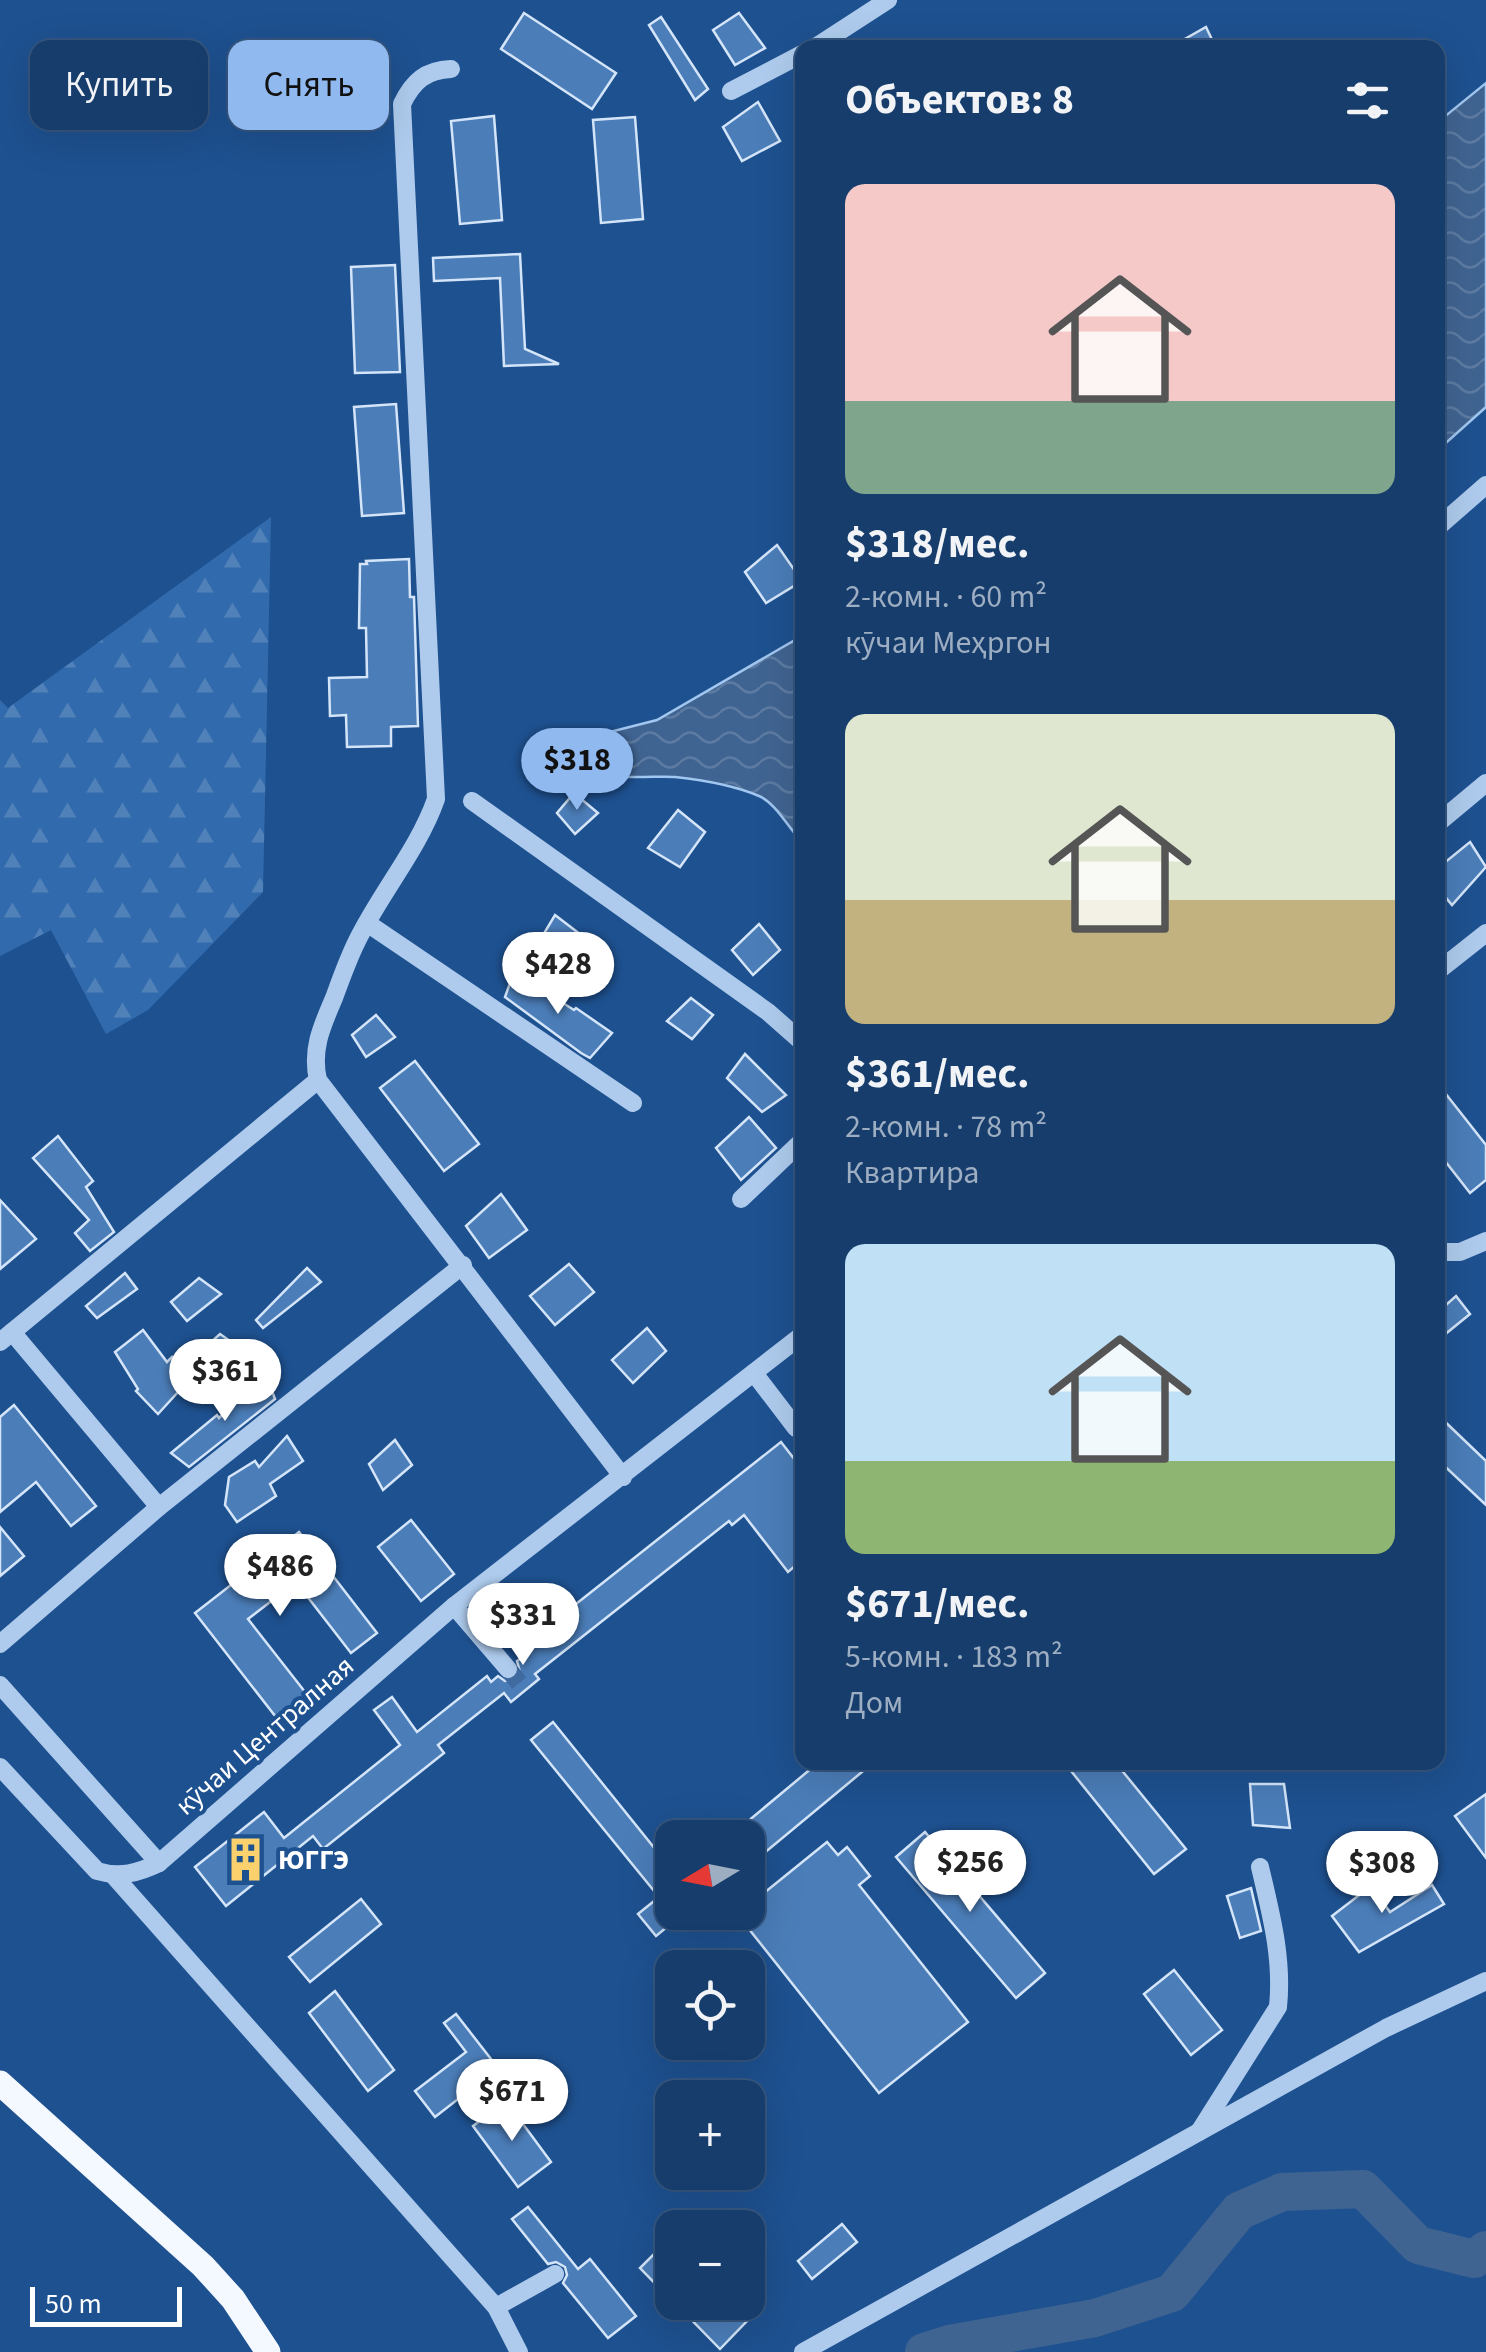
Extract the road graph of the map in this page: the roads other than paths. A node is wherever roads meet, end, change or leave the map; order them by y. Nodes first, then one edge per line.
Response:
1 (888, 0) edge
2 (826, 40) edge
3 (795, 58) edge
4 (451, 69) dead end
5 (732, 92) dead end
6 (1486, 486) edge
7 (1445, 521) edge
8 (1486, 783) edge
9 (472, 801) dead end
10 (1445, 817) edge
11 (367, 923) junction
12 (1486, 934) edge
13 (1445, 966) edge
14 (795, 1036) edge
15 (318, 1080) junction
16 (633, 1103) dead end
17 (795, 1148) edge
18 (742, 1199) dead end
19 (1486, 1241) edge
20 (1445, 1252) edge
21 (462, 1266) junction
22 (6, 1337) edge
23 (795, 1341) edge
24 (754, 1374) junction
25 (795, 1427) edge
26 (623, 1477) junction
27 (159, 1507) junction
28 (454, 1606) junction
29 (0, 1644) edge
30 (508, 1668) tunnel mouth
31 (0, 1684) edge
32 (0, 1767) edge
33 (159, 1863) junction
34 (1260, 1867) dead end
35 (114, 1876) junction
36 (1486, 1981) edge
37 (0, 2082) edge
38 (1199, 2133) junction
39 (555, 2274) dead end
40 (496, 2307) junction
41 (268, 2352) edge
42 (519, 2352) edge
43 (803, 2352) edge

1 - 2 street
3 - 5 street
4 - 11 street
6 - 7 street
8 - 10 street
9 - 14 street
11 - 15 street
11 - 16 street
12 - 13 street
15 - 21 street
15 - 22 street
17 - 18 street
19 - 20 street
21 - 26 street
21 - 27 street
22 - 27 street
23 - 24 street, кӯчаи Централная
24 - 25 street
24 - 26 street, кӯчаи Централная
26 - 28 street, кӯчаи Централная
27 - 29 street
28 - 30 street
28 - 33 street, кӯчаи Централная
31 - 33 street
32 - 35 street
33 - 35 street, кӯчаи Централная
34 - 38 street
35 - 40 street
36 - 38 street
37 - 41 main road
38 - 43 street
39 - 40 street
40 - 42 street

